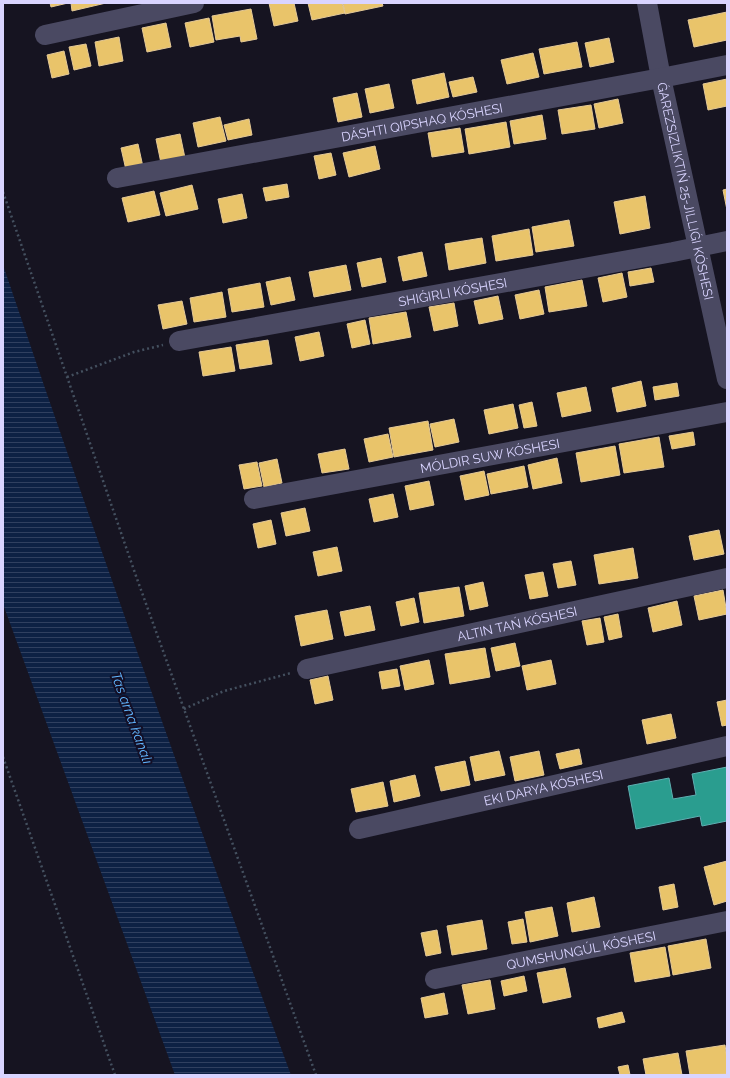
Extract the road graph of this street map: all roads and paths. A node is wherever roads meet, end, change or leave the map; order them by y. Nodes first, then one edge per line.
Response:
1 (194, 3) edge
2 (646, 3) edge
3 (45, 35) dead end
4 (727, 65) edge
5 (661, 78) junction
6 (117, 178) dead end
7 (3, 192) edge
8 (727, 241) edge
9 (698, 248) junction
10 (179, 341) joint
11 (67, 377) junction
12 (727, 378) edge
13 (727, 412) edge
14 (254, 499) dead end
15 (727, 578) edge
16 (307, 668) joint
17 (184, 709) junction
18 (727, 746) edge
19 (3, 757) edge
20 (359, 829) dead end
21 (727, 921) edge
22 (435, 979) dead end
23 (115, 1075) edge
24 (316, 1075) edge

1 - 3 street
2 - 5 street
4 - 5 street
5 - 6 street
5 - 9 street
7 - 11 path
8 - 9 street
9 - 10 street
9 - 12 street
10 - 11 path
11 - 17 path
13 - 14 street, MÓLDIR SUW KÓSHESI
15 - 16 street
16 - 17 path
17 - 24 path
18 - 20 street, EKI DARYA KÓSHESI
19 - 23 path
21 - 22 street, QUMSHUNGÚL KÓSHESI

